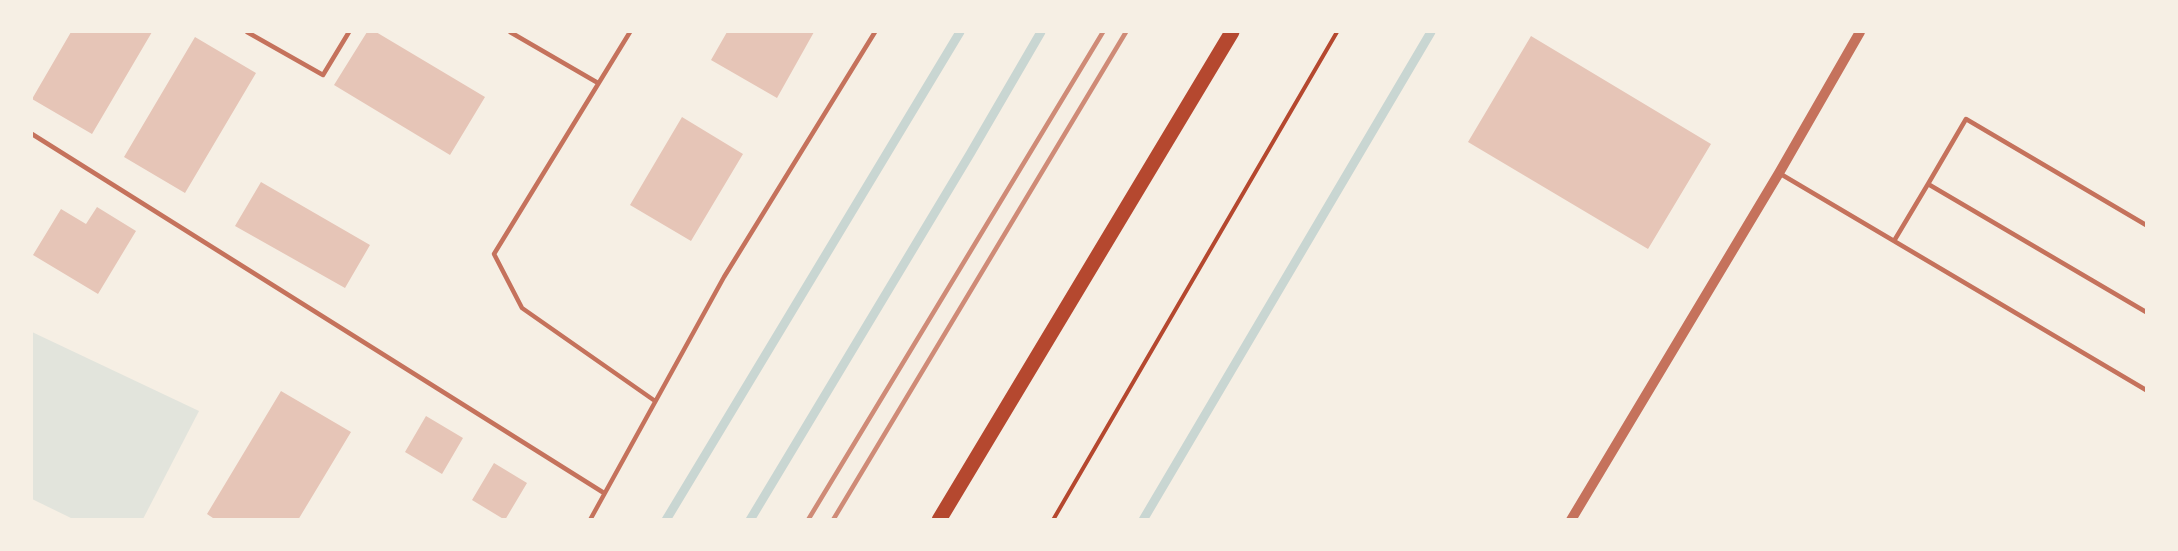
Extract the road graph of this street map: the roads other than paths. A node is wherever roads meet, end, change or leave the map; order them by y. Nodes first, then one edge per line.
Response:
1 (247, 32) edge
2 (349, 32) edge
3 (510, 32) edge
4 (630, 32) edge
5 (875, 32) edge
6 (1232, 32) edge
7 (1860, 32) edge
8 (598, 83) junction
9 (32, 134) edge
10 (1779, 173) junction
11 (1928, 184) junction
12 (2146, 225) edge
13 (1894, 241) junction
14 (2146, 312) edge
15 (2146, 390) edge
16 (655, 401) junction
17 (604, 493) junction
18 (590, 519) edge
19 (939, 519) edge
20 (1571, 519) edge

1 - 2 lane
3 - 8 lane
4 - 8 lane
5 - 16 lane
6 - 19 main road
7 - 10 street
8 - 16 lane
9 - 17 lane
10 - 13 lane
10 - 20 street
11 - 12 lane
11 - 13 lane
11 - 14 lane
13 - 15 lane
16 - 17 lane
17 - 18 lane

